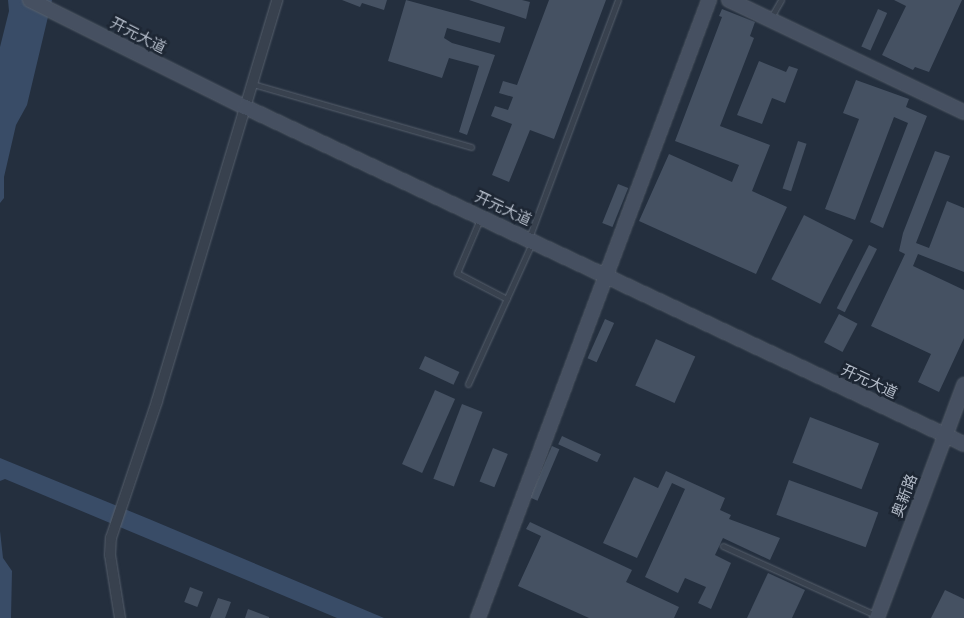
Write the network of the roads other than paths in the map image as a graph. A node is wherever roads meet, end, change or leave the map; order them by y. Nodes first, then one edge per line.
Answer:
1 (30, 0) edge
2 (277, 0) edge
3 (618, 0) edge
4 (708, 0) edge
5 (729, 0) edge
6 (781, 0) edge
7 (770, 20) junction
8 (253, 84) junction
9 (245, 107) junction
10 (964, 112) edge
11 (471, 147) dead end
12 (481, 217) junction
13 (531, 240) junction
14 (605, 277) junction
15 (507, 299) junction
16 (468, 384) dead end
17 (964, 385) edge
18 (964, 444) edge
19 (723, 546) dead end
20 (877, 617) edge
21 (120, 618) edge
22 (478, 618) edge

1 - 9 street, 开元大道
2 - 8 street
3 - 13 lane
4 - 14 street
5 - 7 street
6 - 7 lane
7 - 10 street
8 - 9 street
8 - 11 lane
9 - 12 street, 开元大道
9 - 21 street
12 - 13 street, 开元大道
12 - 15 lane
13 - 14 street, 开元大道
13 - 15 lane
14 - 18 street, 开元大道
14 - 22 street
15 - 16 lane
17 - 20 street, 奥新路
19 - 20 lane

